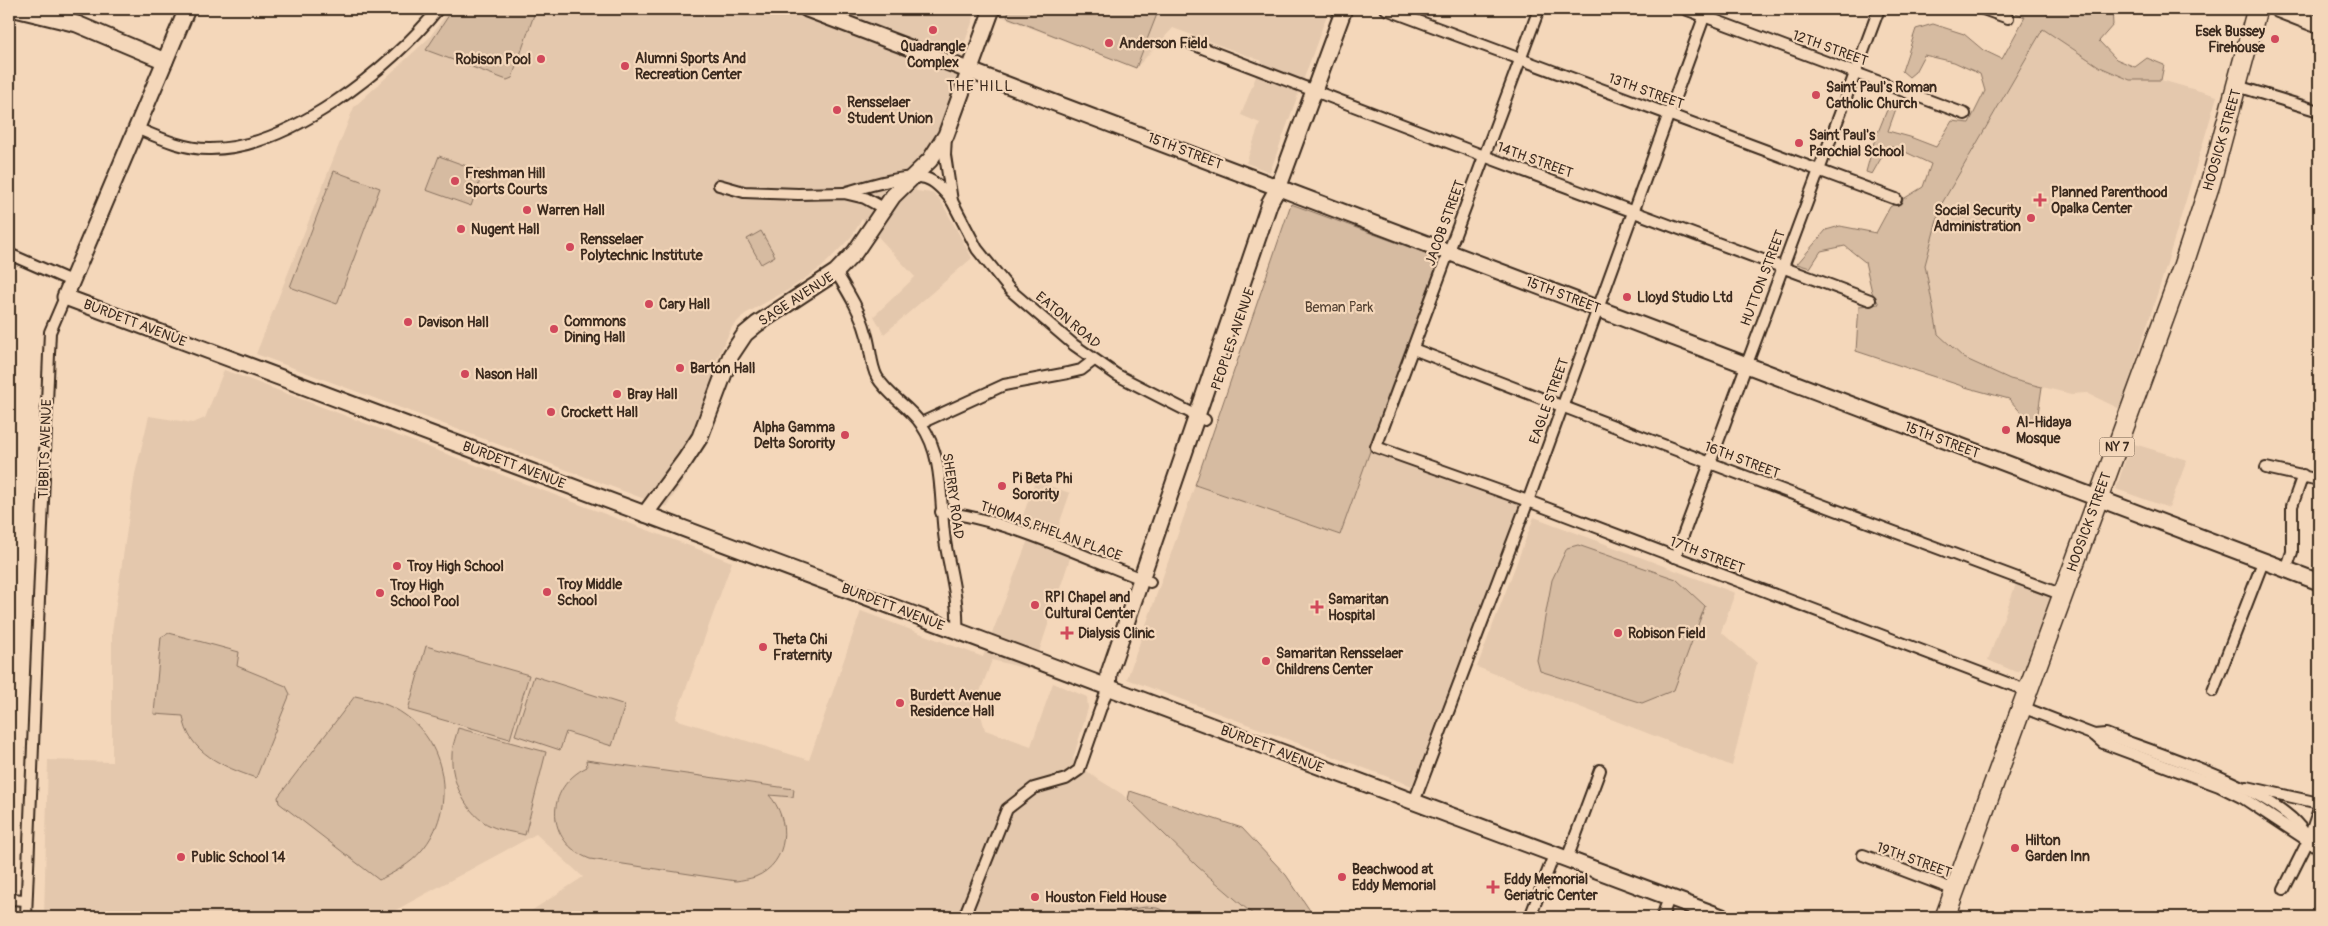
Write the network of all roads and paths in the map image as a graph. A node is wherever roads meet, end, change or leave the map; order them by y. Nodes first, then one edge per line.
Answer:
1 (15, 9) edge
2 (187, 9) edge
3 (438, 9) edge
4 (807, 9) edge
5 (992, 9) edge
6 (1344, 9) edge
7 (1386, 9) edge
8 (1539, 9) edge
9 (1685, 9) edge
10 (1879, 9) edge
11 (1983, 9) edge
12 (2257, 9) edge
13 (2278, 9) edge
14 (1706, 12) edge
15 (2008, 18) dead end
16 (2319, 25) edge
17 (1192, 44) dead end
18 (1520, 59) junction
19 (165, 60) junction
20 (969, 69) junction
21 (1856, 72) junction
22 (2237, 86) junction
23 (1314, 91) junction
24 (2319, 111) edge
25 (1668, 114) junction
26 (1966, 114) dead end
27 (136, 128) junction
28 (946, 135) junction
29 (1484, 156) junction
30 (1819, 170) junction
31 (913, 176) junction
32 (720, 185) dead end
33 (1280, 186) junction
34 (844, 193) junction
35 (1896, 199) dead end
36 (952, 201) junction
37 (884, 209) junction
38 (1633, 210) junction
39 (1449, 251) junction
40 (9, 254) edge
41 (1782, 268) junction
42 (836, 272) junction
43 (71, 281) junction
44 (65, 297) junction
45 (1870, 300) dead end
46 (1598, 308) junction
47 (1413, 349) junction
48 (1094, 360) junction
49 (1746, 366) junction
50 (1561, 406) junction
51 (1200, 418) junction
52 (921, 423) junction
53 (1376, 447) joint
54 (1711, 464) junction
55 (2266, 468) dead end
56 (2304, 475) junction
57 (2319, 480) edge
58 (2098, 499) junction
59 (1528, 502) junction
60 (941, 512) junction
61 (645, 514) junction
62 (1675, 558) junction
63 (2263, 562) junction
64 (2286, 570) junction
65 (1146, 580) junction
66 (2319, 582) edge
67 (2063, 595) junction
68 (957, 631) junction
69 (1108, 687) junction
70 (2213, 692) dead end
71 (2025, 699) junction
72 (2167, 762) junction
73 (1600, 770) dead end
74 (2231, 783) junction
75 (1414, 802) junction
76 (2319, 803) edge
77 (2319, 809) edge
78 (2308, 841) junction
79 (2319, 848) edge
80 (1863, 855) dead end
81 (1561, 857) junction
82 (2284, 889) dead end
83 (1955, 890) junction
84 (1669, 898) junction
85 (9, 899) edge
86 (26, 900) junction
87 (26, 917) edge
88 (964, 917) edge
89 (1530, 917) edge
90 (1662, 917) edge
91 (1722, 917) edge
92 (1945, 917) edge

1 - 19 street
2 - 19 street, TIBBITS AVENUE
3 - 27 street
4 - 20 street, 15TH STREET
5 - 20 street, SAGE AVENUE
6 - 23 street, PEOPLES AVENUE
7 - 18 street, 13TH STREET
8 - 18 street, JACOB STREET
9 - 14 street, 12TH STREET
10 - 21 street, HUTTON STREET
11 - 15 street
12 - 22 highway, HOOSICK STREET / NY 7
13 - 16 main road
14 - 21 street, 12TH STREET
14 - 25 street, EAGLE STREET
17 - 23 street, 14TH STREET
18 - 25 street, 13TH STREET
18 - 29 street, JACOB STREET
19 - 27 street, TIBBITS AVENUE
20 - 28 street, SAGE AVENUE
20 - 33 street, 15TH STREET
21 - 26 street, 12TH STREET
21 - 30 street, HUTTON STREET
22 - 24 street
22 - 58 highway, HOOSICK STREET / NY 7
23 - 29 street, 14TH STREET
23 - 33 street, PEOPLES AVENUE
25 - 30 street, 13TH STREET
25 - 38 street, EAGLE STREET
27 - 43 street, TIBBITS AVENUE
28 - 31 street, SAGE AVENUE
28 - 36 street, EATON ROAD
29 - 38 street, 14TH STREET
29 - 39 street, JACOB STREET
30 - 35 street, 13TH STREET
30 - 41 street, HUTTON STREET
31 - 34 street
31 - 36 street, EATON ROAD
31 - 37 street, SAGE AVENUE
32 - 34 street
33 - 39 street, 15TH STREET
33 - 51 street, PEOPLES AVENUE
34 - 37 street
36 - 48 street, EATON ROAD
37 - 42 street, SAGE AVENUE
38 - 41 street, 14TH STREET
38 - 46 street, EAGLE STREET
39 - 46 street, 15TH STREET
39 - 47 street, JACOB STREET
40 - 43 street
41 - 45 street, 14TH STREET
41 - 49 street, HUTTON STREET
42 - 52 street, SHERRY ROAD
42 - 61 street, SAGE AVENUE
43 - 44 street, TIBBITS AVENUE
44 - 61 street, BURDETT AVENUE
44 - 86 street, TIBBITS AVENUE
46 - 49 street, 15TH STREET
46 - 50 street, EAGLE STREET
47 - 50 street, 16TH STREET
47 - 53 street, JACOB STREET
48 - 51 street, EATON ROAD
48 - 52 street
49 - 54 street, HUTTON STREET
49 - 58 street, 15TH STREET
50 - 54 street, 16TH STREET
50 - 59 street, EAGLE STREET
51 - 65 street, PEOPLES AVENUE
52 - 60 street, SHERRY ROAD
53 - 59 street, 17TH STREET
54 - 62 street, HUTTON STREET
54 - 67 street, 16TH STREET
55 - 56 street
56 - 57 street
56 - 64 street
58 - 63 street, 15TH STREET
58 - 67 highway, HOOSICK STREET / NY 7
59 - 62 street, 17TH STREET
59 - 75 street, EAGLE STREET
60 - 65 street, THOMAS PHELAN PLACE
60 - 68 street, SHERRY ROAD
61 - 68 street, BURDETT AVENUE
62 - 71 street, 17TH STREET
63 - 64 street, 15TH STREET
63 - 70 street
64 - 66 street, 15TH STREET
65 - 69 street, PEOPLES AVENUE
67 - 71 highway, HOOSICK STREET / NY 7
68 - 69 street, BURDETT AVENUE
69 - 75 street, BURDETT AVENUE
69 - 88 street, PEOPLES AVENUE
71 - 72 street, 17TH STREET
71 - 83 highway, HOOSICK STREET / NY 7
72 - 74 street
72 - 78 street
73 - 81 street
74 - 76 street
74 - 78 street
75 - 81 street, BURDETT AVENUE
77 - 78 street
78 - 79 street
78 - 82 street
80 - 83 street, 19TH STREET
81 - 84 street, BURDETT AVENUE
81 - 89 street
83 - 92 highway, HOOSICK STREET / NY 7
84 - 90 street
84 - 91 street, BURDETT AVENUE
85 - 86 street
86 - 87 street, TIBBITS AVENUE

